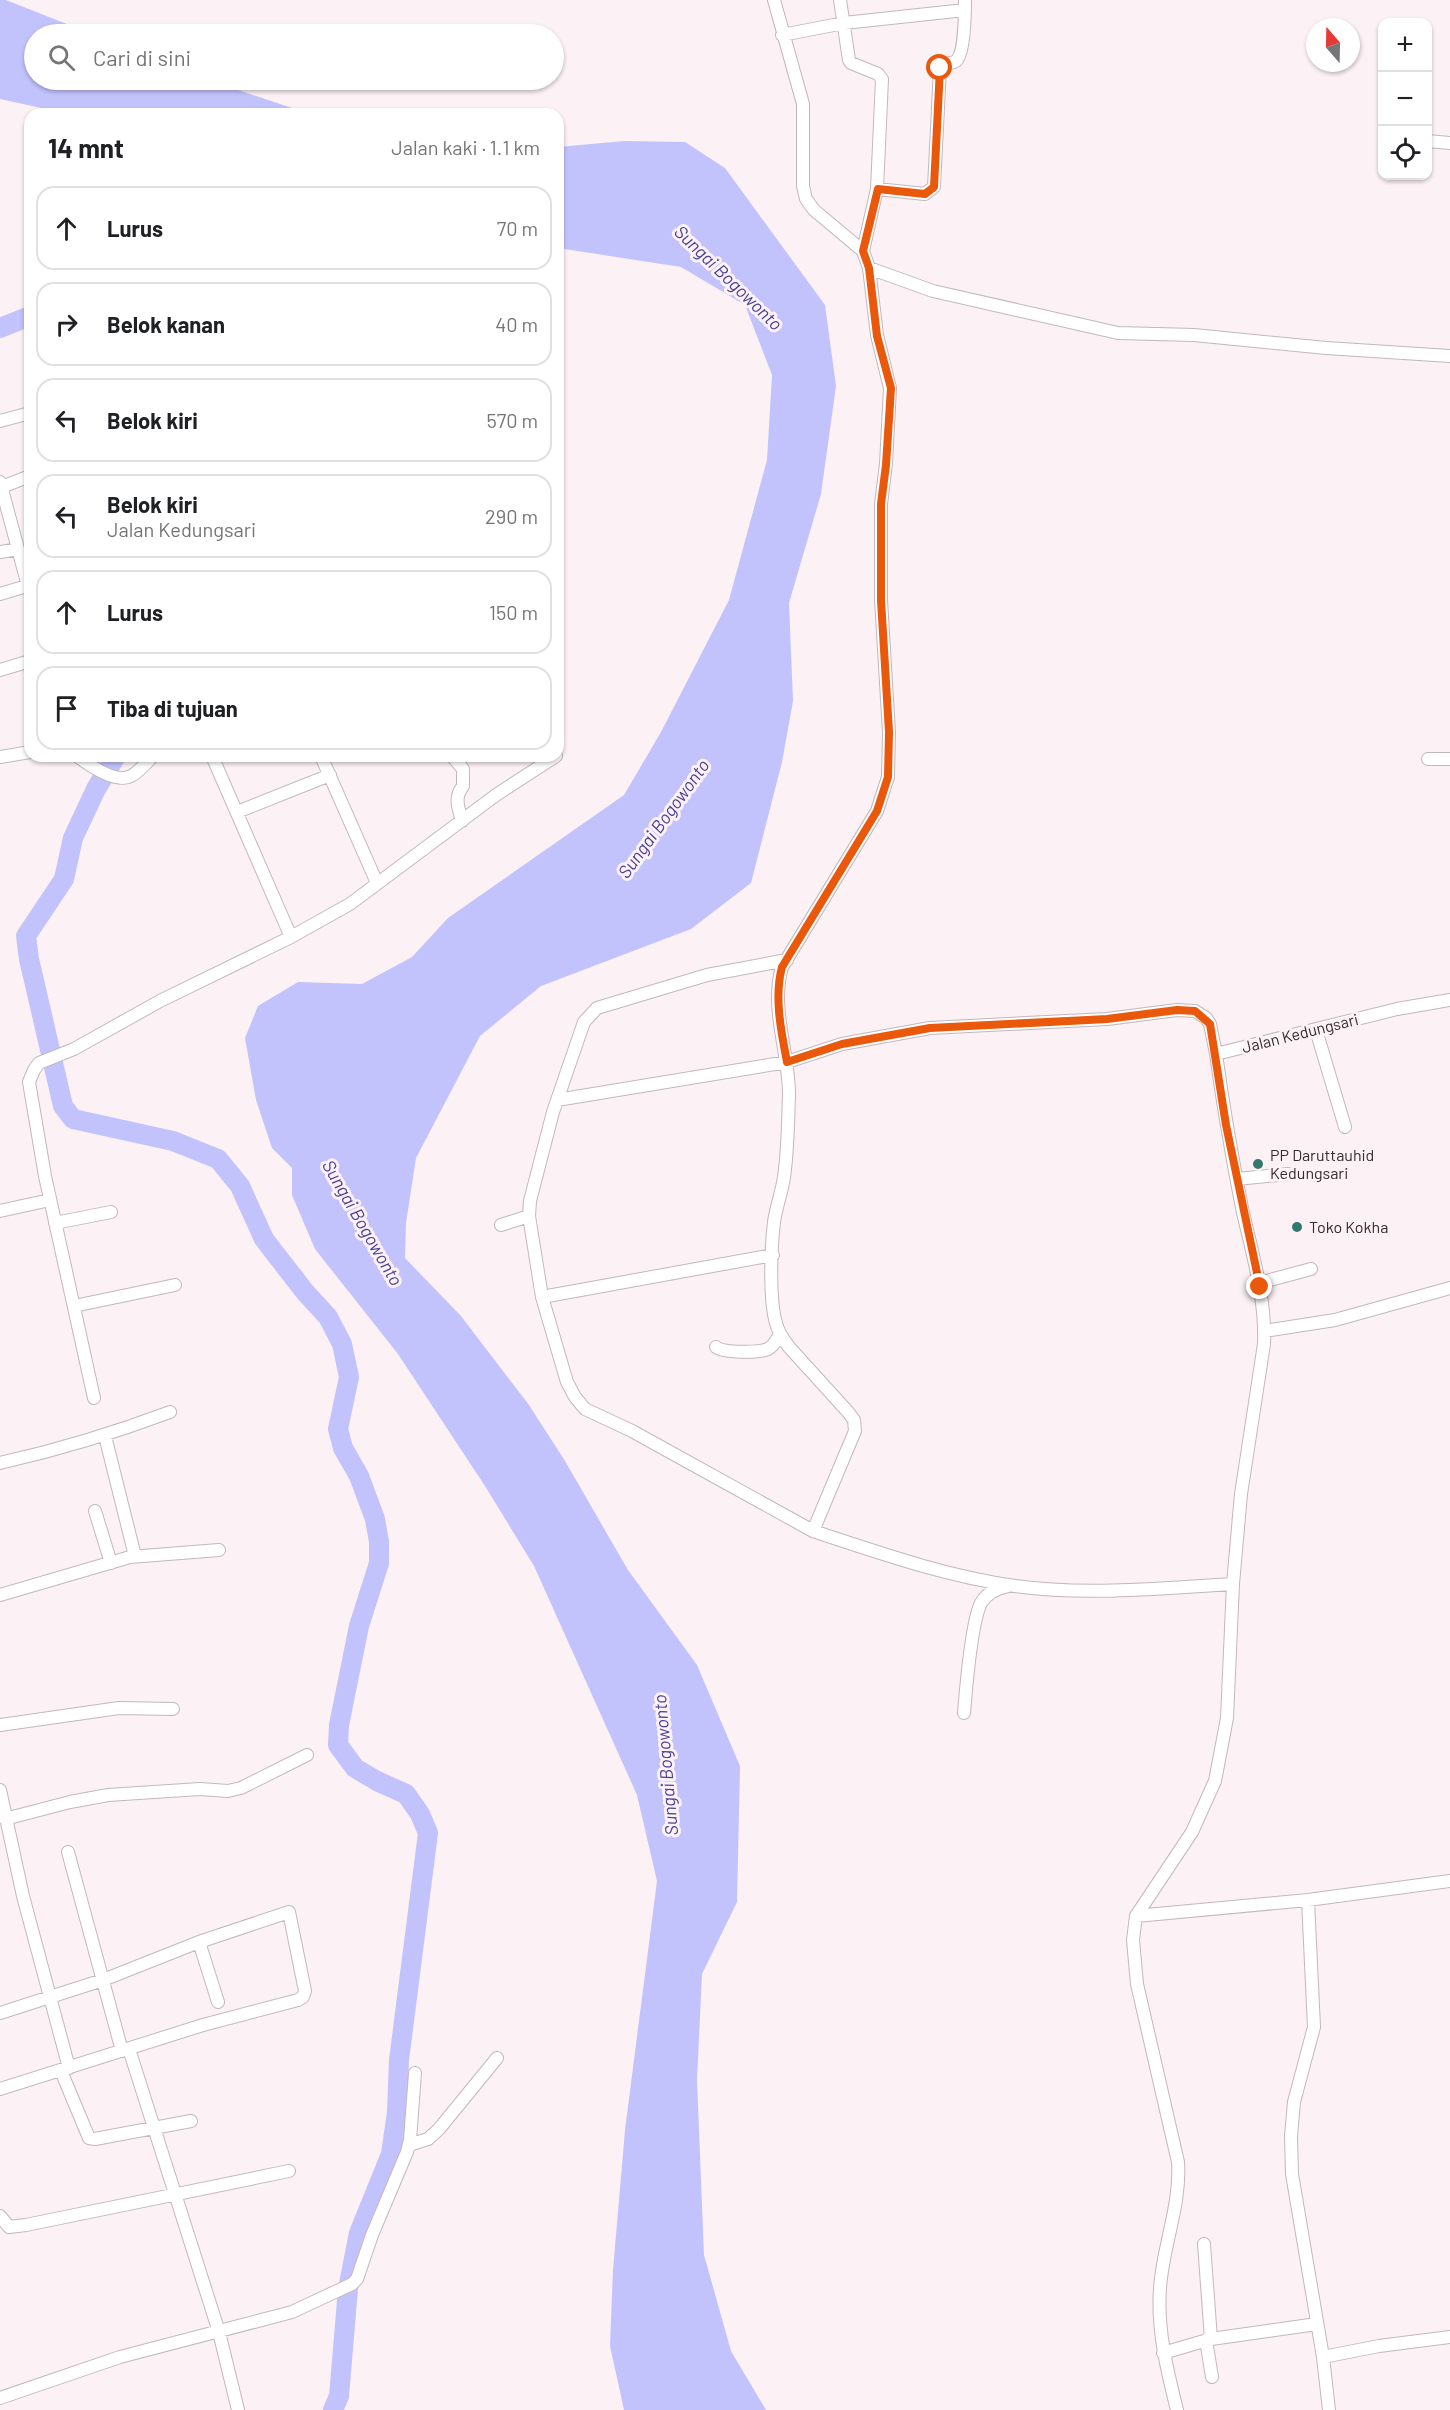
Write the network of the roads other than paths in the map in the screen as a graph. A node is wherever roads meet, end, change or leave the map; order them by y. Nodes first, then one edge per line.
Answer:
1 (774, 0) edge
2 (840, 0) edge
3 (964, 5) edge
4 (844, 23) junction
5 (782, 35) junction
6 (1432, 141) edge
7 (1450, 143) edge
8 (878, 189) junction
9 (863, 251) junction
10 (869, 268) junction
11 (1450, 356) edge
12 (24, 415) edge
13 (0, 422) edge
14 (24, 479) edge
15 (2, 492) edge
16 (18, 549) junction
17 (0, 552) edge
18 (24, 569) edge
19 (24, 587) edge
20 (0, 594) edge
21 (24, 663) edge
22 (0, 670) edge
23 (24, 753) edge
24 (0, 758) edge
25 (1428, 759) dead end
26 (1450, 759) edge
27 (87, 762) edge
28 (146, 762) edge
29 (215, 762) edge
30 (324, 762) edge
31 (457, 762) edge
32 (547, 762) edge
33 (330, 776) junction
34 (237, 812) junction
35 (462, 821) junction
36 (377, 884) junction
37 (291, 937) junction
38 (787, 960) junction
39 (1450, 1000) edge
40 (1316, 1030) junction
41 (1216, 1054) junction
42 (787, 1062) junction
43 (557, 1100) junction
44 (1345, 1128) dead end
45 (1288, 1174) dead end
46 (1237, 1179) junction
47 (50, 1200) junction
48 (0, 1211) edge
49 (111, 1212) dead end
50 (529, 1216) junction
51 (55, 1223) junction
52 (501, 1225) dead end
53 (773, 1255) junction
54 (1311, 1269) dead end
55 (1259, 1283) junction
56 (176, 1285) dead end
57 (1450, 1288) edge
58 (542, 1297) junction
59 (74, 1306) junction
60 (1264, 1331) junction
61 (780, 1334) junction
62 (716, 1347) dead end
63 (94, 1398) dead end
64 (170, 1412) dead end
65 (105, 1436) junction
66 (0, 1463) edge
67 (95, 1511) dead end
68 (813, 1531) junction
69 (219, 1550) dead end
70 (135, 1556) junction
71 (111, 1563) junction
72 (1233, 1584) junction
73 (1015, 1586) junction
74 (0, 1595) edge
75 (173, 1709) dead end
76 (964, 1713) dead end
77 (0, 1725) edge
78 (308, 1755) dead end
79 (0, 1790) edge
80 (4, 1819) junction
81 (68, 1852) dead end
82 (1450, 1881) edge
83 (1308, 1900) junction
84 (1136, 1916) junction
85 (200, 1942) junction
86 (103, 1980) junction
87 (50, 1997) junction
88 (218, 2002) dead end
89 (0, 2013) edge
90 (125, 2050) junction
91 (497, 2058) dead end
92 (65, 2069) junction
93 (415, 2073) dead end
94 (0, 2090) edge
95 (191, 2121) dead end
96 (154, 2127) junction
97 (409, 2145) junction
98 (289, 2171) dead end
99 (174, 2193) junction
100 (0, 2216) edge
101 (1204, 2244) dead end
102 (1317, 2324) junction
103 (219, 2332) junction
104 (1450, 2337) edge
105 (1208, 2339) junction
106 (1164, 2353) junction
107 (1323, 2357) junction
108 (1212, 2377) dead end
109 (0, 2398) edge
110 (238, 2410) edge
111 (1177, 2410) edge
112 (1329, 2410) edge

1 - 5 street
2 - 4 street
3 - 4 street
3 - 8 street
4 - 5 street
4 - 8 street
5 - 9 street
6 - 7 street
8 - 9 street
9 - 10 street
10 - 11 street
10 - 38 street
12 - 13 street
14 - 15 street
15 - 16 street
16 - 17 street
16 - 18 street
19 - 20 street
21 - 22 street
23 - 24 street
25 - 26 street
27 - 28 street
29 - 34 street
30 - 33 street
31 - 35 street
32 - 35 street
33 - 34 street
33 - 36 street
34 - 37 street
35 - 36 street
36 - 37 street
37 - 47 street
38 - 42 street
38 - 43 street
39 - 40 street, Jalan Kedungsari
40 - 41 street, Jalan Kedungsari
40 - 44 street
41 - 42 street
41 - 46 street
42 - 43 street
42 - 53 street
43 - 50 street
45 - 46 street
46 - 55 street
47 - 48 street
47 - 51 street
49 - 51 street
50 - 52 street
50 - 58 street
51 - 59 street
53 - 58 street
53 - 61 street
54 - 55 street
55 - 60 street
56 - 59 street
57 - 60 street
58 - 68 street
59 - 63 street
60 - 72 street
61 - 62 street
61 - 68 street
64 - 65 street
65 - 66 street
65 - 70 street
67 - 71 street
68 - 73 street
69 - 70 street
70 - 71 street
71 - 74 street
72 - 73 street
72 - 84 street
73 - 76 street
75 - 77 street
78 - 80 street
79 - 80 street
80 - 87 street
81 - 86 street
82 - 83 street
83 - 84 street
83 - 102 street
84 - 106 street
85 - 86 street
85 - 88 street
85 - 90 street
86 - 87 street
86 - 90 street
87 - 89 street
87 - 92 street
90 - 92 street
90 - 96 street
91 - 97 street
92 - 94 street
92 - 96 street
93 - 97 street
95 - 96 street
96 - 99 street
97 - 103 street
98 - 99 street
99 - 100 street
99 - 103 street
101 - 105 street
102 - 105 street
102 - 107 street
103 - 109 street
103 - 110 street
104 - 107 street
105 - 106 street
105 - 108 street
106 - 111 street
107 - 112 street

